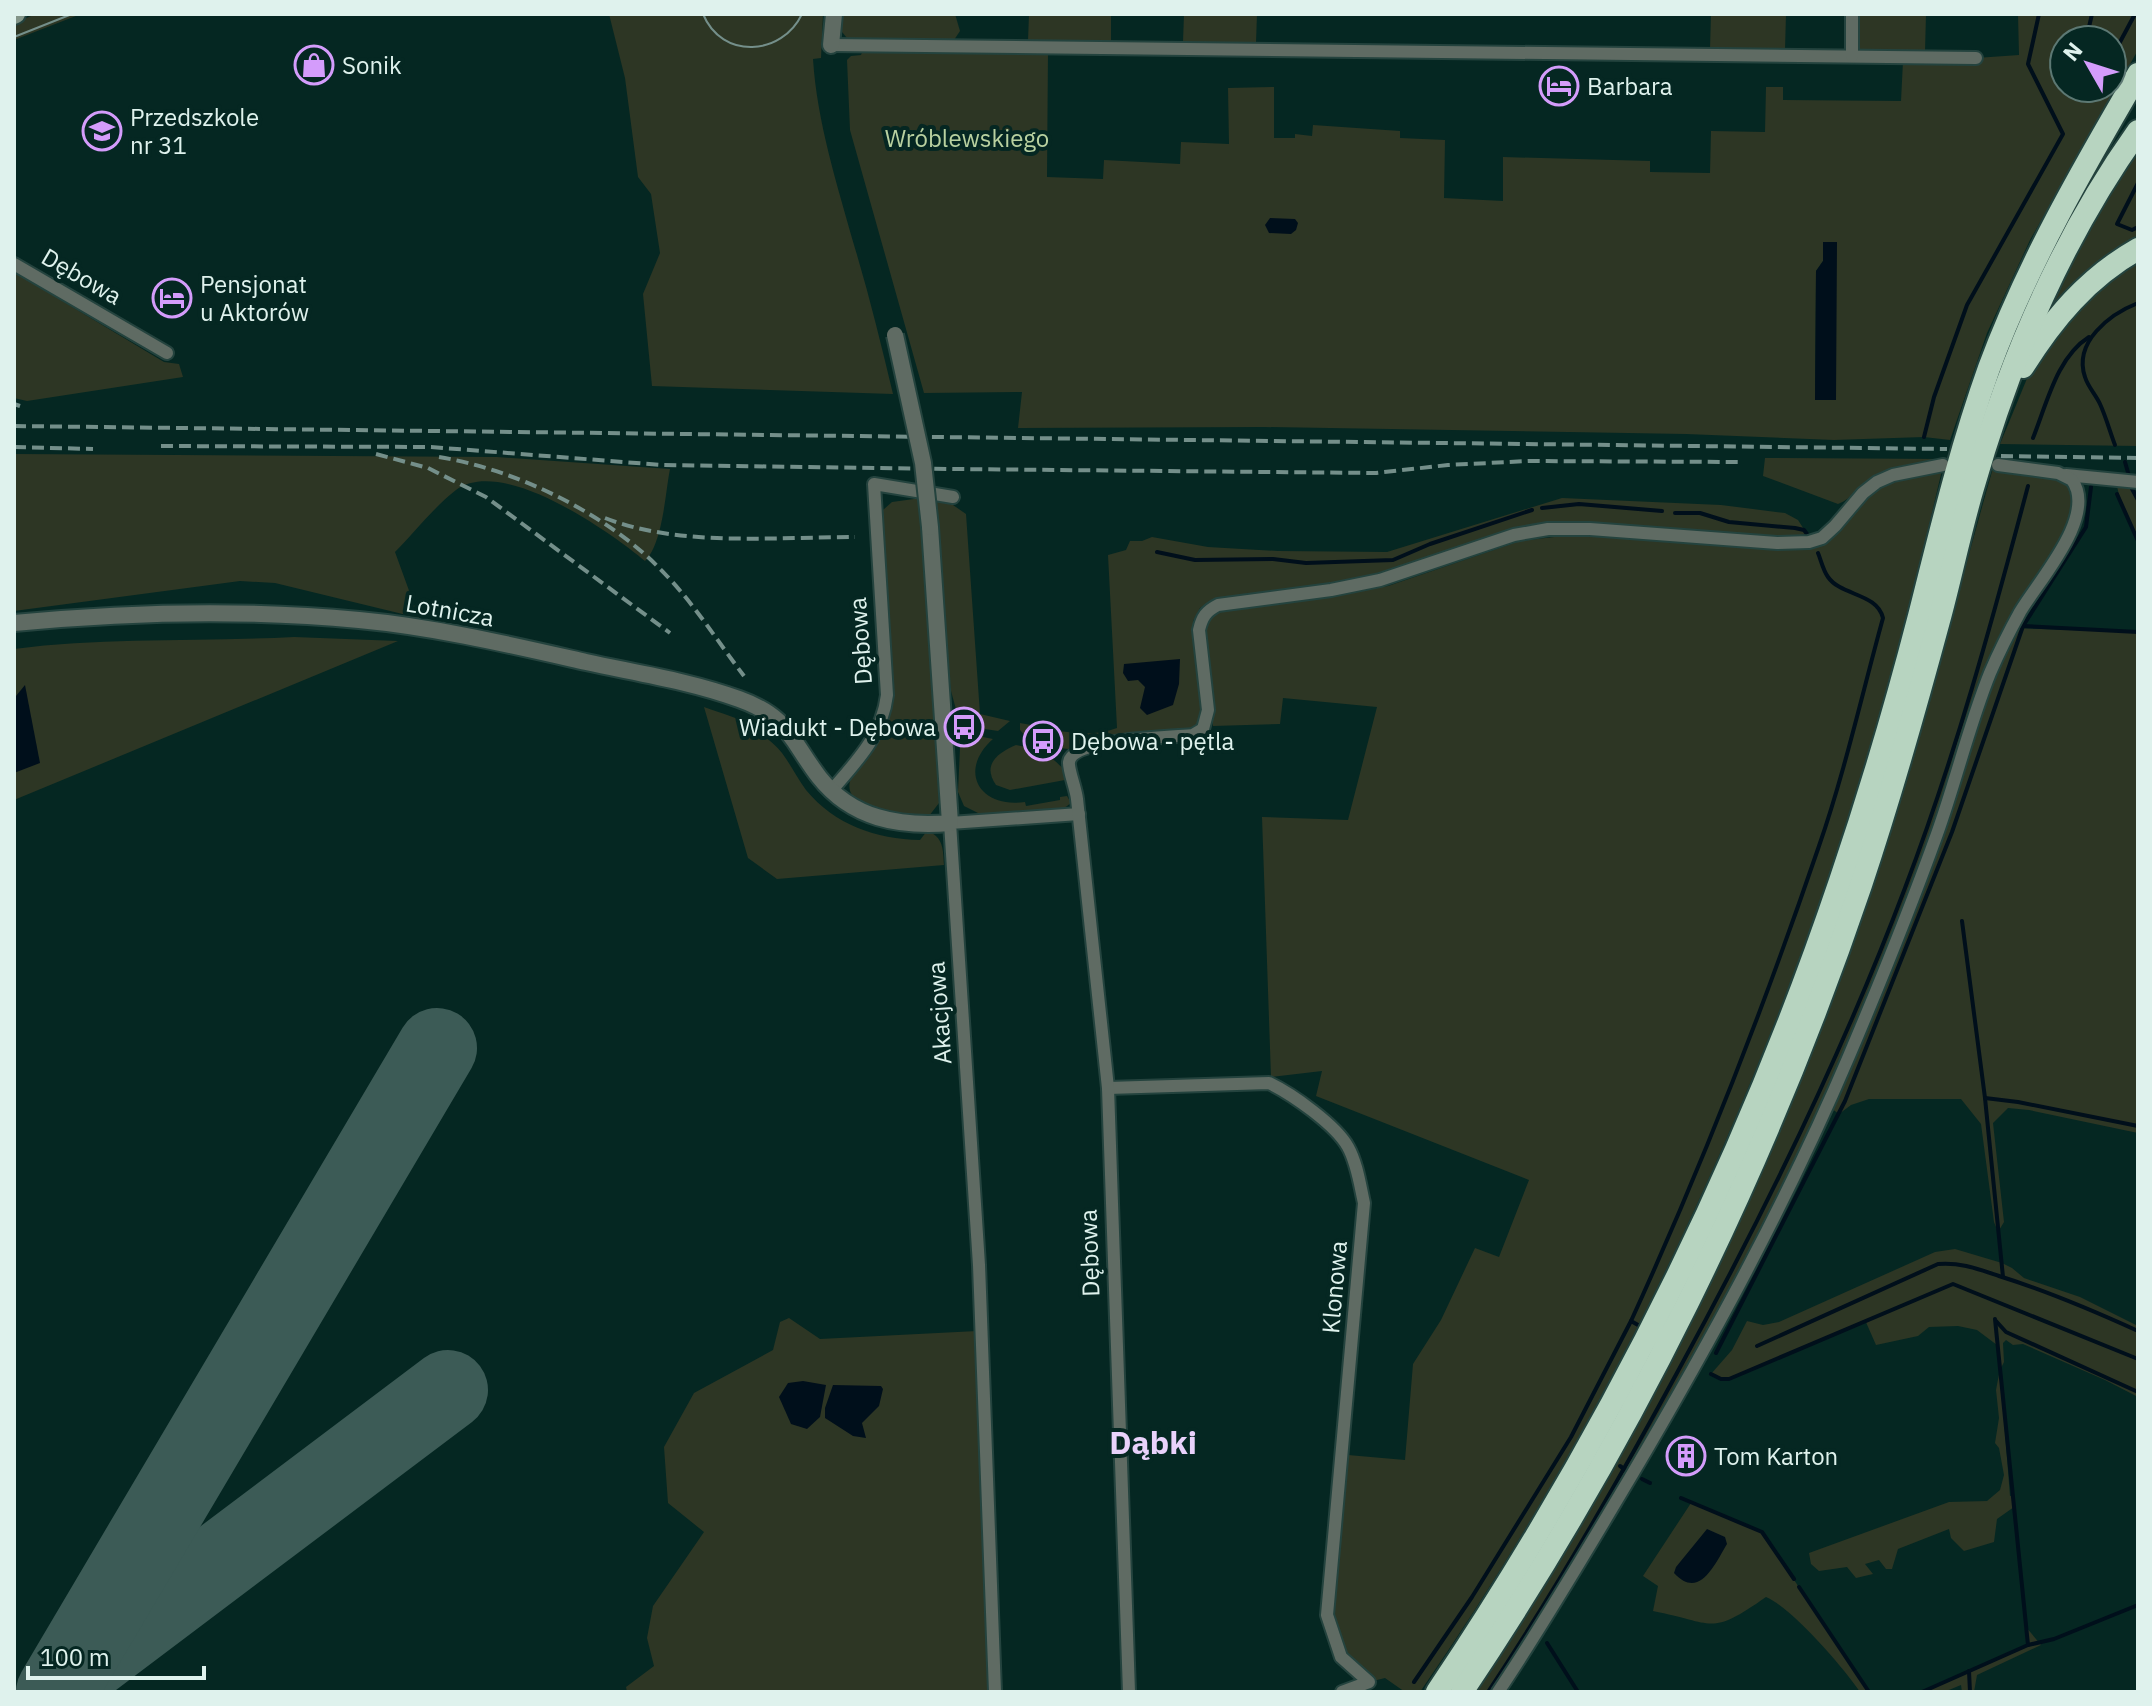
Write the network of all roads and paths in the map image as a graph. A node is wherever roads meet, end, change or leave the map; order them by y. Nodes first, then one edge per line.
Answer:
1 (834, 14) edge
2 (1852, 14) edge
3 (831, 45) joint
4 (1852, 56) junction
5 (1976, 58) dead end
6 (2138, 74) edge
7 (2138, 96) edge
8 (2138, 131) edge
9 (2079, 180) junction
10 (2138, 249) edge
11 (14, 264) edge
12 (895, 335) dead end
13 (167, 353) dead end
14 (1999, 406) junction
15 (1943, 465) dead end
16 (1998, 465) dead end
17 (2064, 475) junction
18 (2138, 482) edge
19 (953, 497) dead end
20 (14, 623) edge
21 (831, 791) junction
22 (1079, 814) junction
23 (950, 823) junction
24 (1108, 1088) junction
25 (995, 1692) edge
26 (1129, 1692) edge
27 (1342, 1692) edge
28 (1437, 1692) edge
29 (1462, 1692) edge
30 (1498, 1692) edge

1 - 3 street
2 - 4 street
3 - 4 street
4 - 5 street
6 - 9 highway
7 - 9 highway
8 - 14 highway
9 - 28 highway
10 - 14 highway
11 - 13 street, Dębowa
12 - 23 street, Akacjowa, bridge
14 - 29 highway
15 - 22 street, Dębowa
16 - 17 street
17 - 18 street
17 - 30 street
19 - 21 street, Dębowa
20 - 21 street, Lotnicza
21 - 23 street
22 - 23 street
22 - 24 street, Dębowa
23 - 25 street, Akacjowa
24 - 26 street, Dębowa
24 - 27 street, Klonowa

